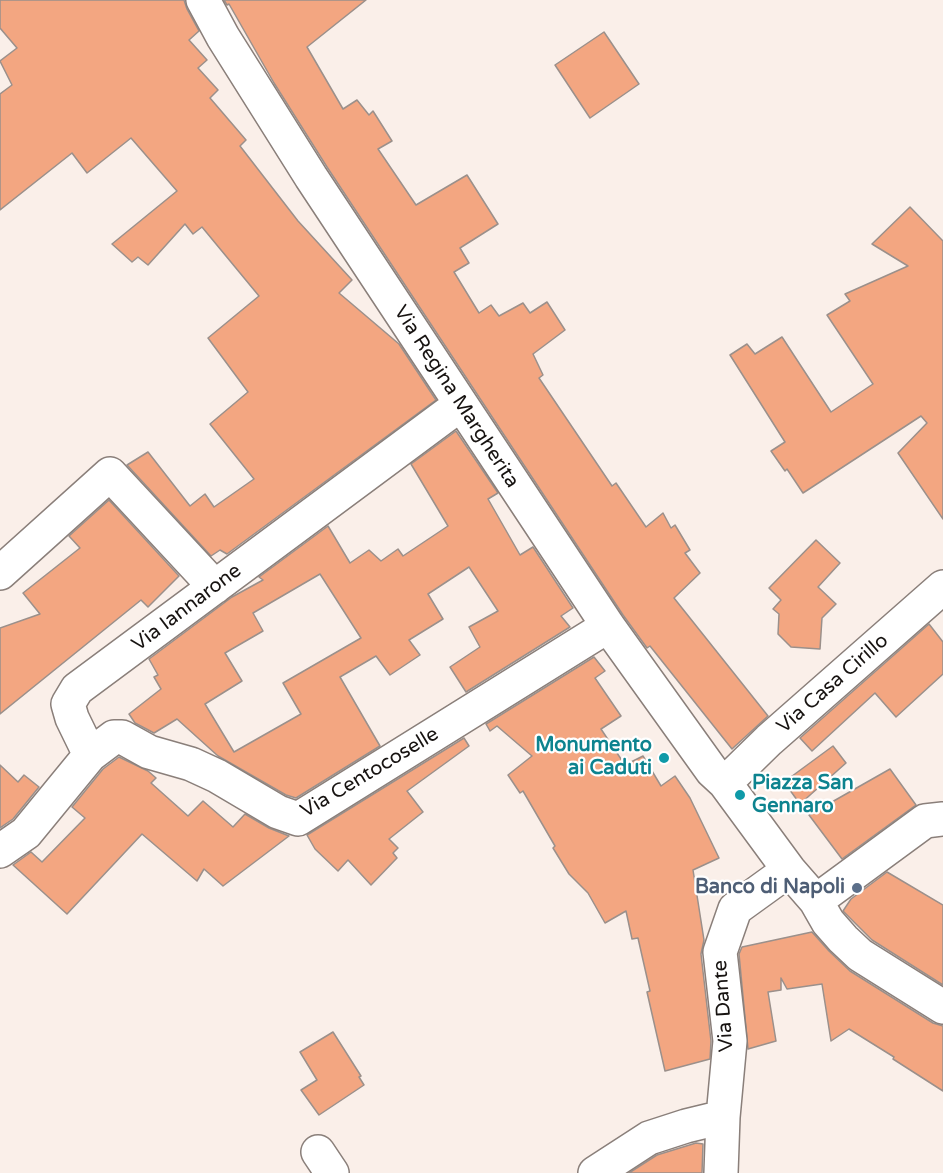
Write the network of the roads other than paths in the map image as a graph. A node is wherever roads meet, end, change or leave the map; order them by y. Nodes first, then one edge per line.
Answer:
1 (203, 0) edge
2 (461, 404) junction
3 (0, 573) edge
4 (215, 587) junction
5 (943, 587) edge
6 (608, 626) junction
7 (90, 755) junction
8 (725, 783) junction
9 (943, 819) edge
10 (0, 851) edge
11 (789, 870) junction
12 (816, 901) junction
13 (943, 1007) edge
14 (723, 1117) junction
15 (595, 1173) edge
16 (722, 1173) edge

1 - 2 street, Via Regina Margherita
2 - 4 street, Via Iannarone
2 - 6 street, Via Regina Margherita
3 - 4 street
4 - 7 street, Via Iannarone
5 - 8 street, Via Casa Cirillo
6 - 7 street, Via Centocoselle
6 - 8 street, Via Regina Margherita
7 - 10 street
8 - 11 street, Via Regina Margherita
9 - 12 street
11 - 12 street, Via Regina Margherita
11 - 14 street, Via Dante
12 - 13 street, Via Regina Margherita
14 - 15 street
14 - 16 street, Via Dante

